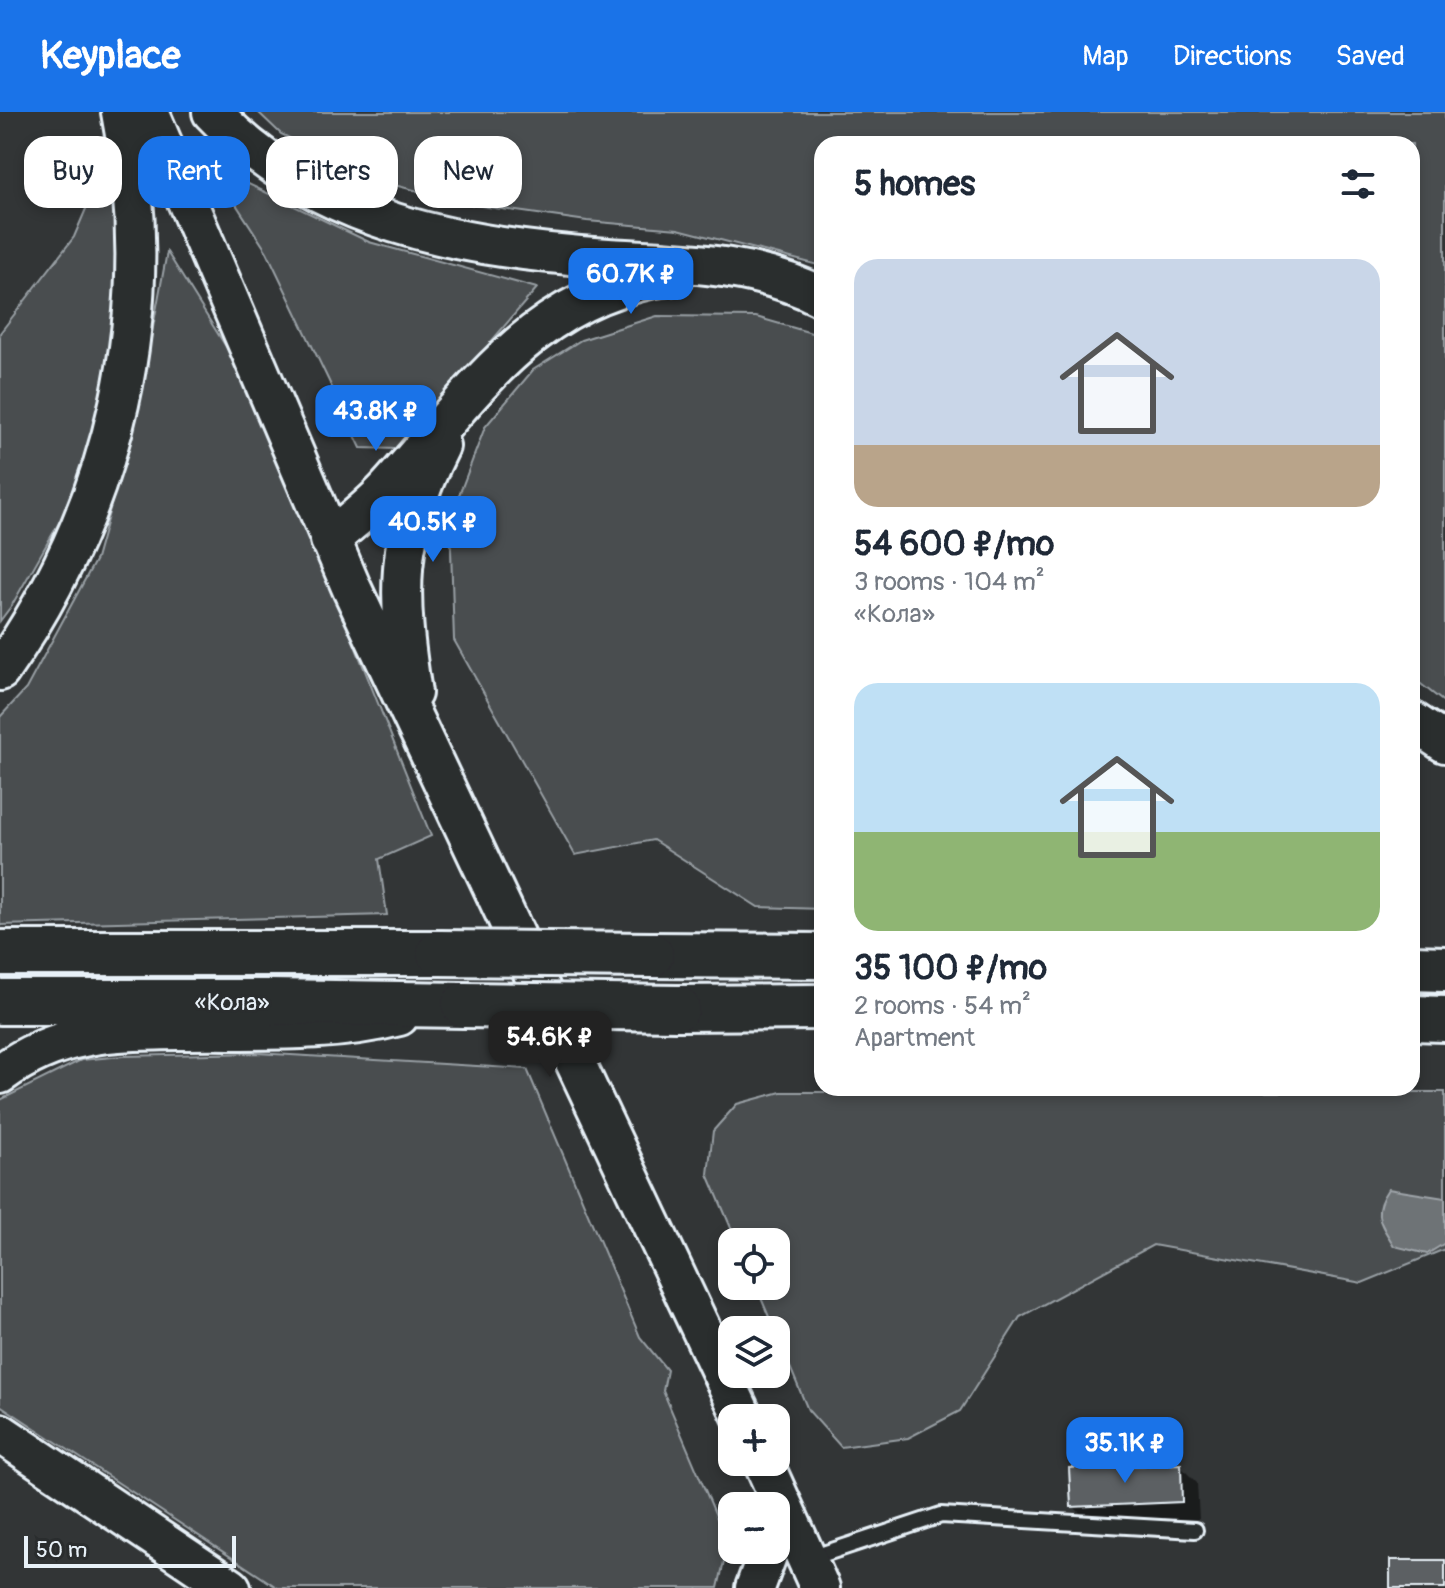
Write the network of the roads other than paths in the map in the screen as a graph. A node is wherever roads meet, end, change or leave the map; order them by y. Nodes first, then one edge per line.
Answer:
1 (121, 112) edge
2 (149, 112) edge
3 (212, 112) edge
4 (814, 293) edge
5 (814, 296) edge
6 (460, 405) junction
7 (330, 540) junction
8 (0, 671) edge
9 (417, 724) junction
10 (1420, 726) edge
11 (1445, 743) edge
12 (0, 953) edge
13 (814, 956) edge
14 (1420, 968) edge
15 (1445, 969) edge
16 (0, 1002) edge
17 (464, 1005) junction
18 (814, 1007) edge
19 (1420, 1018) edge
20 (1445, 1019) edge
21 (0, 1074) edge
22 (736, 1404) edge
23 (4, 1434) edge
24 (1195, 1530) dead end
25 (790, 1534) edge
26 (764, 1564) edge
27 (814, 1573) edge
28 (231, 1588) edge
29 (755, 1588) edge

1 - 8 main road
2 - 7 main road
3 - 4 main road
5 - 6 main road
6 - 7 main road
6 - 9 main road
7 - 9 main road
9 - 22 main road
10 - 11 main road
12 - 13 highway, «Кола», bridge
14 - 15 highway
16 - 17 highway, «Кола»
17 - 18 highway, «Кола», bridge
17 - 21 main road
19 - 20 highway
23 - 28 main road
24 - 27 lane
25 - 27 main road
26 - 29 main road

